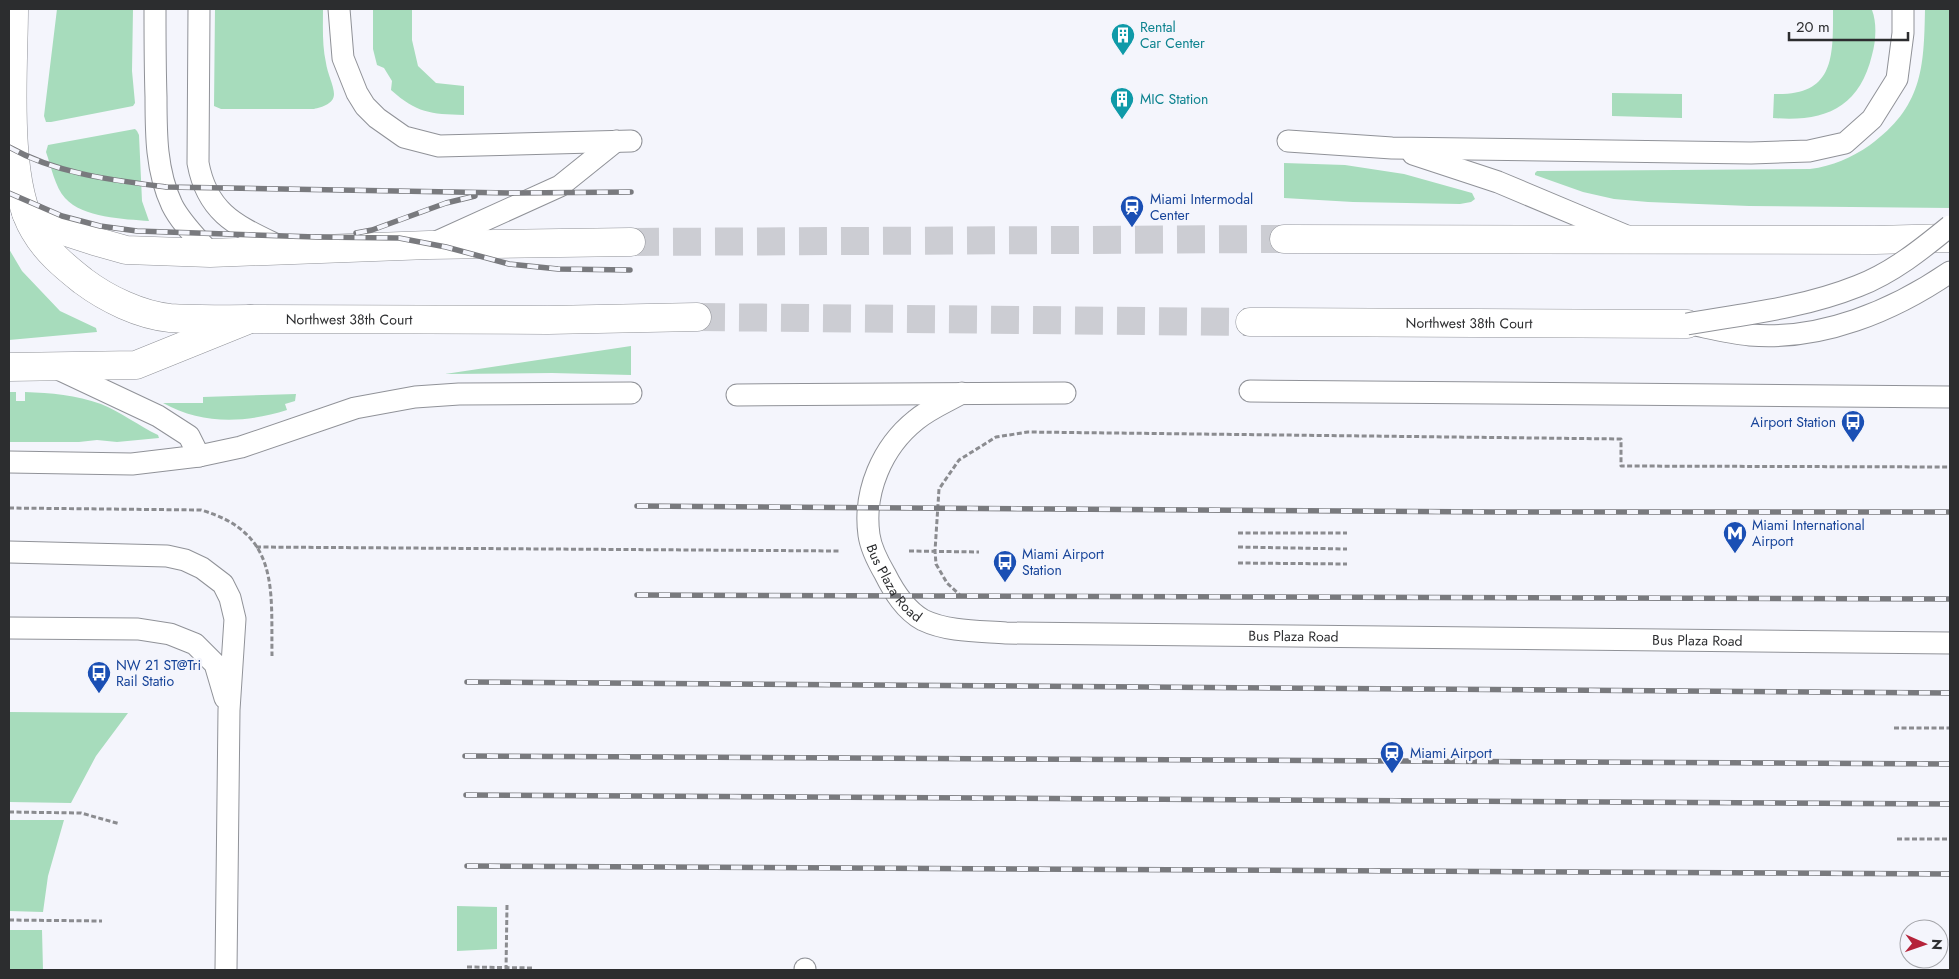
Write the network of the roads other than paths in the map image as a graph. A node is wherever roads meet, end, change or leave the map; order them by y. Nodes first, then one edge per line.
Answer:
1 (20, 9) edge
2 (155, 9) edge
3 (199, 9) edge
4 (339, 9) edge
5 (1903, 9) edge
6 (14, 22) edge
7 (1288, 141) dead end
8 (1392, 148) junction
9 (26, 214) junction
10 (1950, 226) edge
11 (1950, 238) edge
12 (1284, 239) tunnel mouth
13 (1634, 239) junction
14 (631, 242) tunnel mouth
15 (429, 245) junction
16 (286, 249) junction
17 (210, 253) junction
18 (1950, 272) edge
19 (697, 317) tunnel mouth
20 (250, 319) junction
21 (1250, 322) tunnel mouth
22 (1687, 324) junction
23 (9, 367) edge
24 (54, 367) junction
25 (1250, 391) dead end
26 (631, 393) dead end
27 (962, 393) junction
28 (1065, 394) dead end
29 (738, 395) dead end
30 (1950, 397) edge
31 (199, 456) junction
32 (9, 462) edge
33 (9, 552) edge
34 (9, 628) edge
35 (1950, 644) edge
36 (229, 710) junction
37 (226, 970) edge

1 - 6 main road
2 - 17 lane
3 - 16 lane
4 - 15 lane
5 - 8 lane
6 - 9 main road
7 - 8 lane
8 - 13 lane
9 - 17 main road
9 - 20 main road
10 - 22 lane, bridge
11 - 13 main road
12 - 13 main road
14 - 15 main road
15 - 16 main road
16 - 17 main road
18 - 22 lane
19 - 20 main road, Northwest 38th Court
20 - 24 main road, Northwest 38th Court
21 - 22 main road, Northwest 38th Court
23 - 24 main road, Northwest 38th Court
24 - 31 lane
25 - 30 lane
26 - 31 lane
27 - 28 lane
27 - 29 lane
27 - 35 lane, Bus Plaza Road
31 - 32 lane
33 - 36 lane
34 - 36 lane
36 - 37 lane

